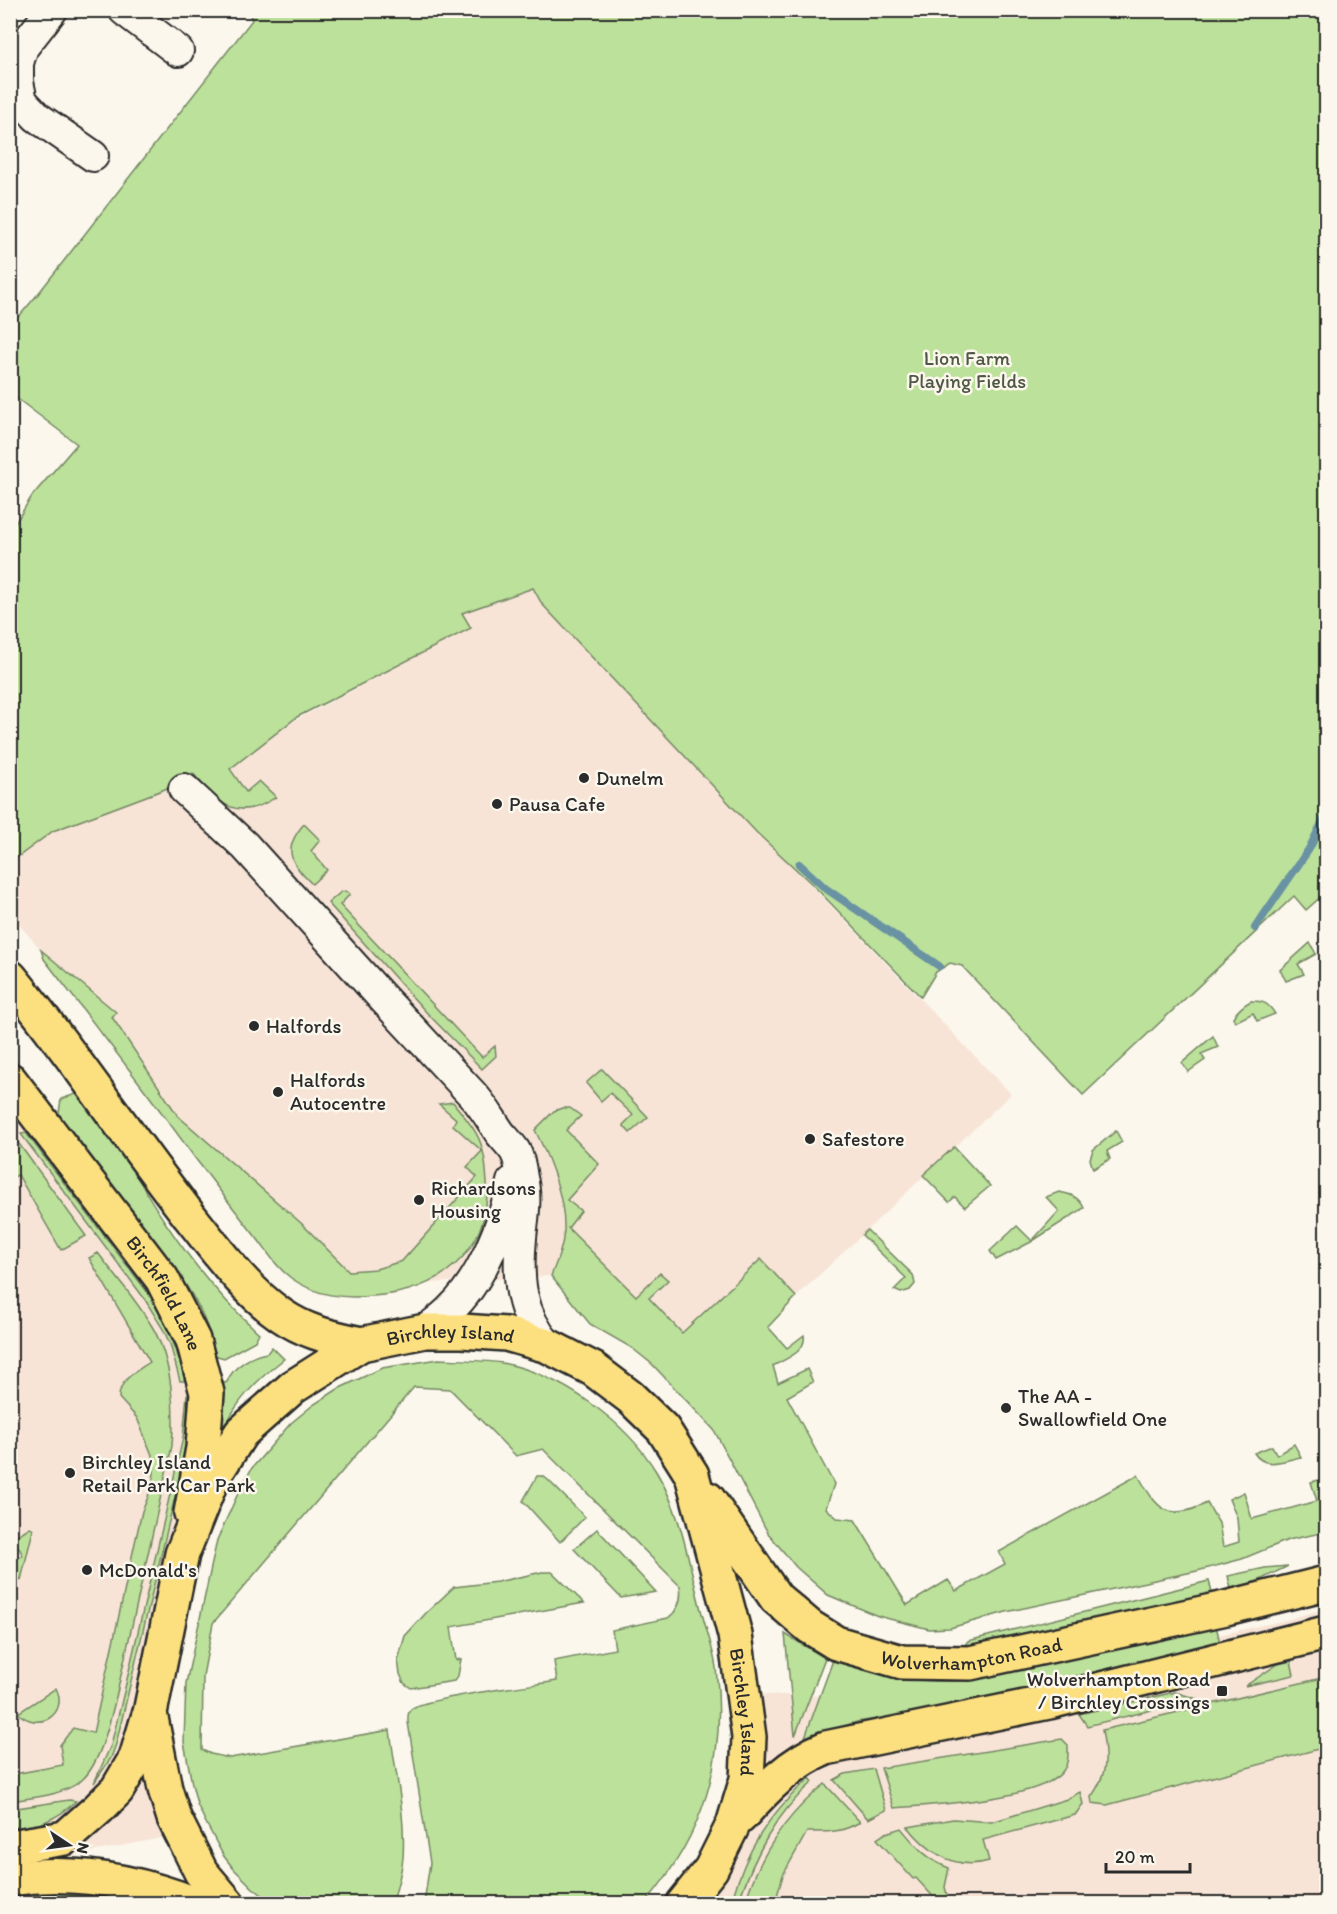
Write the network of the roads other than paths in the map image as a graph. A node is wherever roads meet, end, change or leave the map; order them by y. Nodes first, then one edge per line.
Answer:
1 (52, 10) edge
2 (124, 10) edge
3 (17, 43) edge
4 (178, 51) dead end
5 (93, 156) dead end
6 (184, 789) dead end
7 (10, 977) edge
8 (10, 1080) edge
9 (500, 1133) junction
10 (425, 1331) junction
11 (361, 1344) junction
12 (548, 1346) junction
13 (692, 1475) junction
14 (185, 1544) junction
15 (1326, 1583) edge
16 (1326, 1633) edge
17 (150, 1713) junction
18 (733, 1825) junction
19 (10, 1847) edge
20 (711, 1869) junction
21 (10, 1879) edge
22 (195, 1904) edge
23 (228, 1904) edge
24 (683, 1904) edge
25 (706, 1904) edge

1 - 3 street
2 - 4 street
3 - 5 street
6 - 9 street
7 - 11 main road
8 - 14 main road, Birchfield Lane
9 - 10 street
9 - 12 street
10 - 11 main road, Birchley Island
10 - 12 main road, Birchley Island
11 - 14 main road, Birchley Island
12 - 13 main road, Birchley Island
13 - 15 main road, Wolverhampton Road
13 - 18 main road, Birchley Island
14 - 17 main road, Birchley Island
16 - 18 main road
17 - 19 main road
17 - 23 main road, Birchley Island
18 - 20 main road, Birchley Island
20 - 24 main road, Birchley Island
20 - 25 main road
21 - 22 main road

